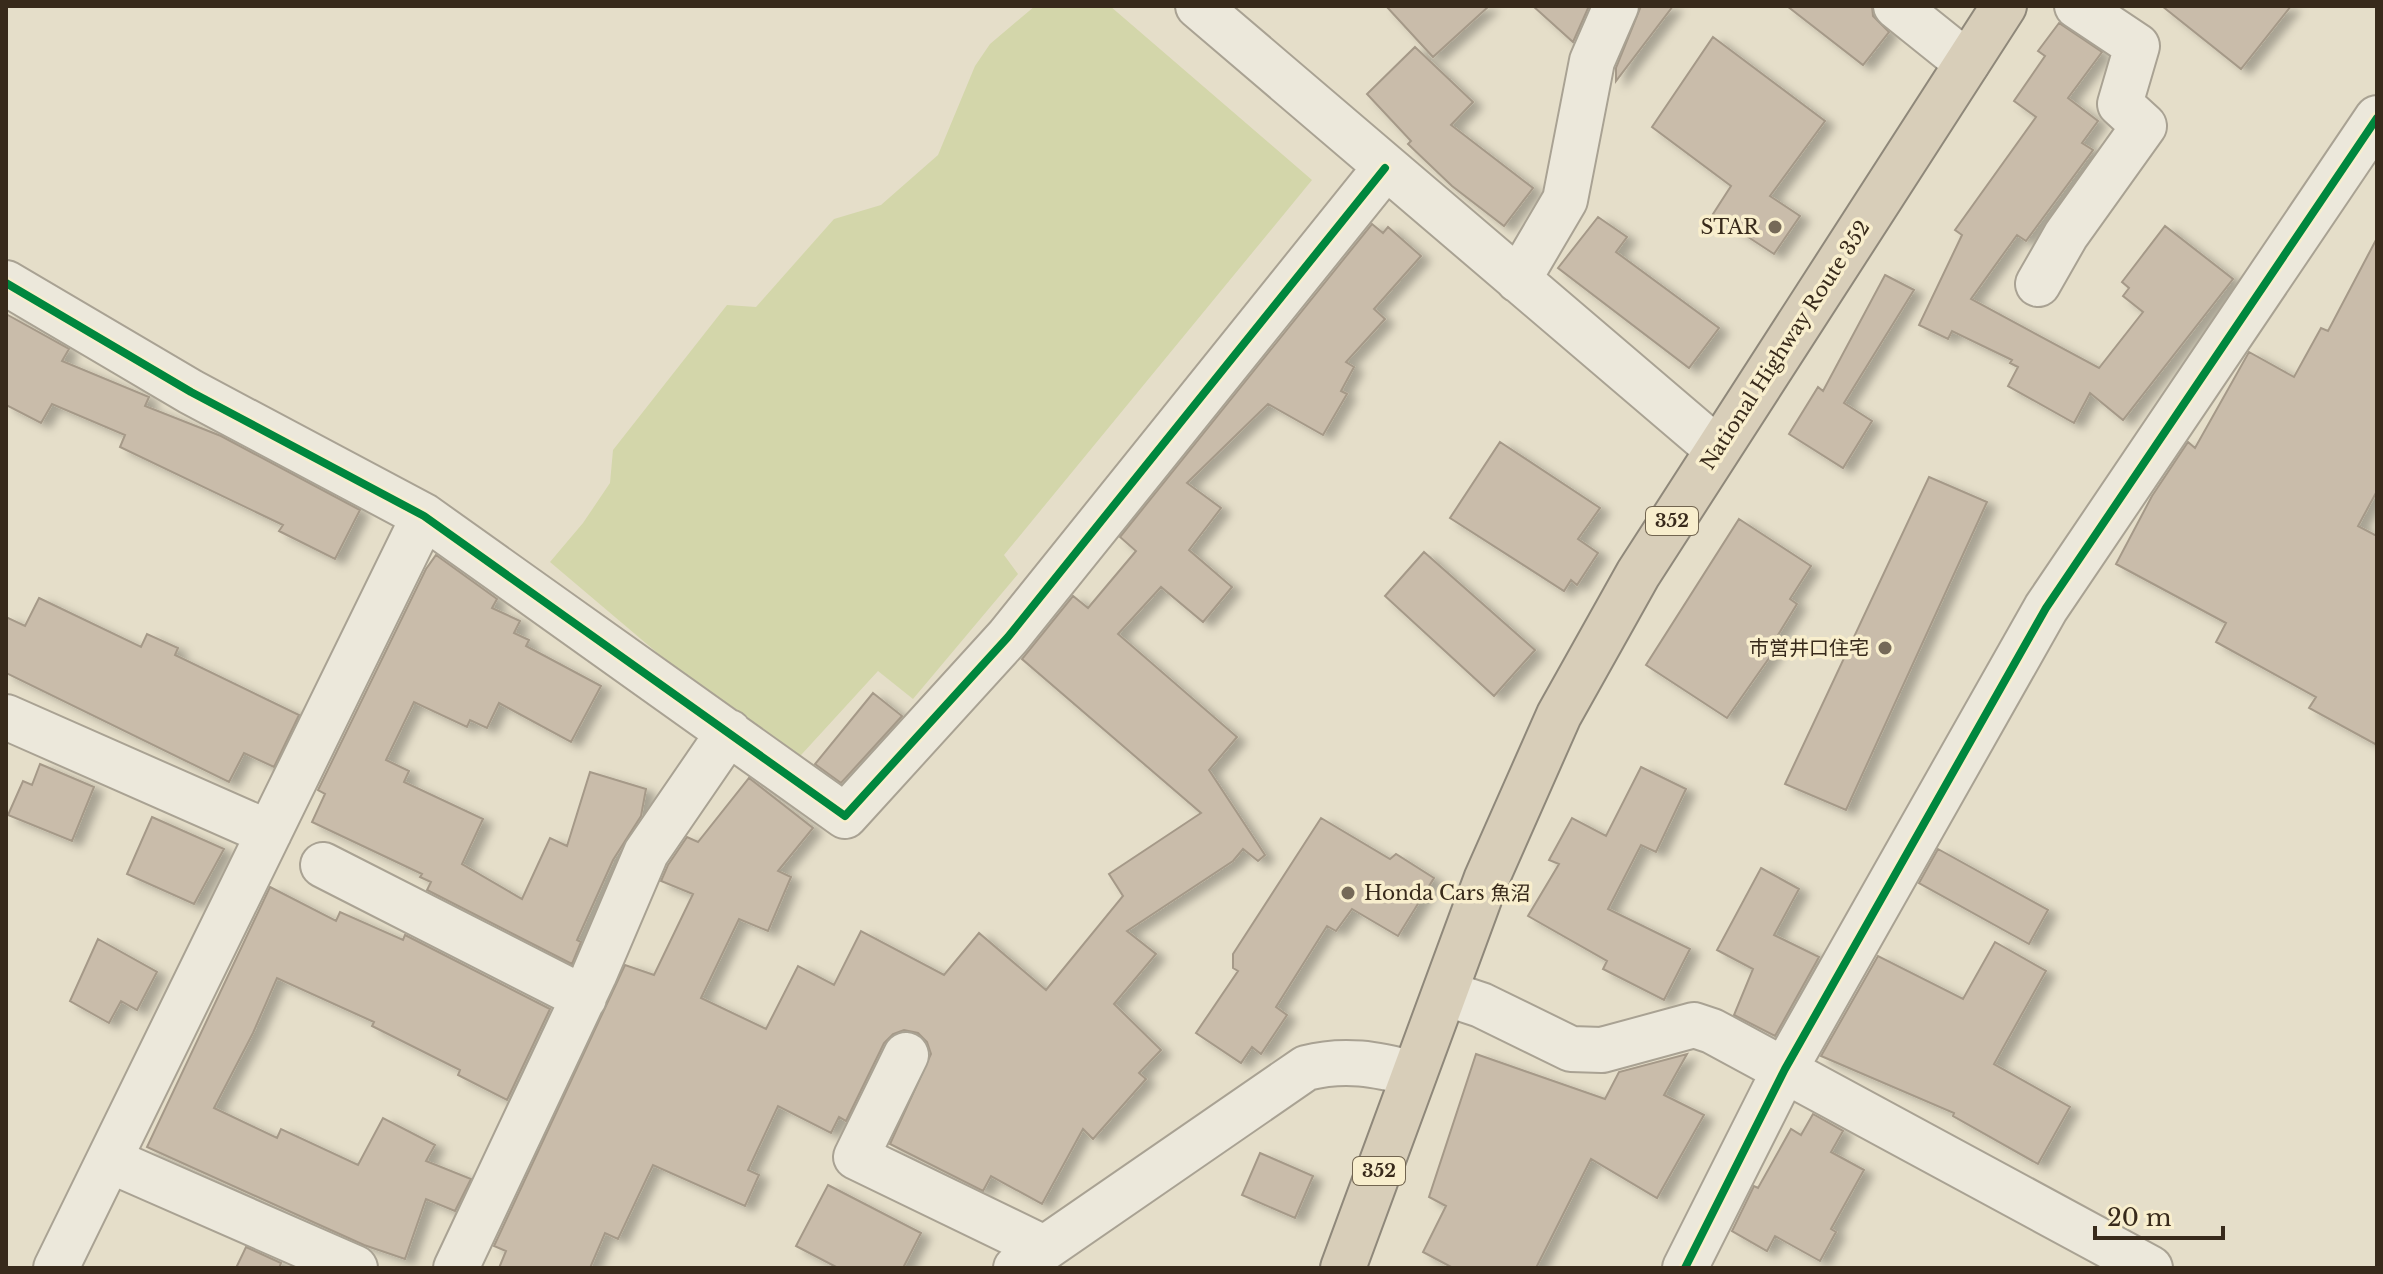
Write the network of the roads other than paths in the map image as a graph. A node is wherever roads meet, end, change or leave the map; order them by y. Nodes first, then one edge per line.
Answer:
1 (1198, 6) edge
2 (1616, 6) edge
3 (1896, 6) edge
4 (2004, 6) edge
5 (2077, 6) edge
6 (1967, 63) junction
7 (2377, 118) edge
8 (1385, 168) junction
9 (1518, 280) junction
10 (6, 283) edge
11 (2038, 284) dead end
12 (1717, 449) junction
13 (424, 516) junction
14 (6, 717) edge
15 (729, 732) junction
16 (269, 833) junction
17 (323, 865) dead end
18 (1445, 993) junction
19 (584, 998) junction
20 (906, 1055) dead end
21 (1785, 1069) junction
22 (1414, 1074) junction
23 (109, 1160) junction
24 (1030, 1258) edge
25 (56, 1268) edge
26 (355, 1268) edge
27 (456, 1268) edge
28 (1343, 1268) edge
29 (1685, 1268) edge
30 (2150, 1268) edge

1 - 8 street
2 - 9 street
3 - 6 street
4 - 6 highway, National Highway Route 352 / 352
5 - 11 street
6 - 12 highway, National Highway Route 352 / 352
7 - 21 street
8 - 9 street
8 - 15 street
9 - 12 street
10 - 13 street
12 - 18 highway, National Highway Route 352 / 352
13 - 15 street
13 - 16 street
14 - 16 street
15 - 19 street
16 - 23 street
17 - 19 street
18 - 21 street
18 - 22 highway, National Highway Route 352 / 352
19 - 27 street
20 - 24 street
21 - 29 street
21 - 30 street
22 - 24 street
22 - 28 highway, National Highway Route 352 / 352
23 - 25 street
23 - 26 street

